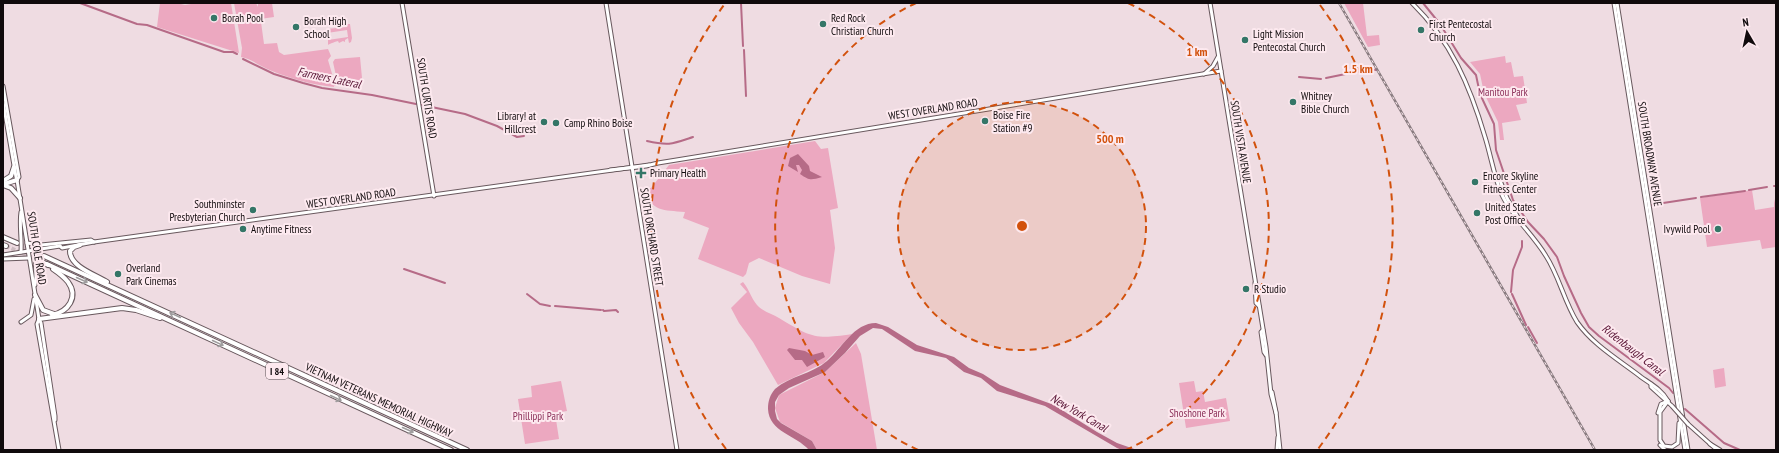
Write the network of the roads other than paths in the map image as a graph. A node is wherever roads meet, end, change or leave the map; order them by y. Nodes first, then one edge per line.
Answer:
1 (402, 3) edge
2 (606, 3) edge
3 (1210, 3) edge
4 (1412, 3) edge
5 (1615, 3) edge
6 (1218, 57) junction
7 (1220, 71) junction
8 (1204, 74) junction
9 (3, 86) edge
10 (3, 98) edge
11 (4, 102) edge
12 (14, 167) junction
13 (631, 167) junction
14 (17, 180) junction
15 (3, 183) edge
16 (434, 196) junction
17 (20, 198) junction
18 (22, 211) junction
19 (3, 237) edge
20 (94, 242) junction
21 (17, 243) tunnel mouth
22 (27, 243) junction
23 (61, 245) junction
24 (80, 245) junction
25 (35, 250) junction
26 (28, 251) junction
27 (22, 252) junction
28 (3, 255) edge
29 (44, 256) tunnel mouth
30 (29, 258) junction
31 (3, 259) edge
32 (40, 261) tunnel mouth
33 (46, 264) junction
34 (34, 288) junction
35 (122, 290) junction
36 (35, 295) junction
37 (56, 314) junction
38 (39, 319) junction
39 (21, 322) dead end
40 (183, 326) junction
41 (39, 332) junction
42 (43, 338) junction
43 (43, 350) junction
44 (48, 379) junction
45 (1668, 401) junction
46 (1678, 406) junction
47 (55, 420) junction
48 (1688, 449) edge
49 (59, 450) edge
50 (451, 450) edge
51 (467, 450) edge
52 (677, 450) edge
53 (1278, 450) edge
54 (1665, 450) edge
55 (1685, 450) edge
56 (1718, 450) edge

1 - 16 main road, SOUTH CURTIS ROAD
2 - 13 main road, SOUTH ORCHARD STREET
3 - 6 main road, SOUTH VISTA AVENUE
4 - 45 main road
5 - 46 main road, SOUTH BROADWAY AVENUE
5 - 48 main road, SOUTH BROADWAY AVENUE
6 - 7 main road, SOUTH VISTA AVENUE
6 - 8 main road
7 - 8 main road, WEST OVERLAND ROAD
7 - 53 main road, SOUTH VISTA AVENUE
8 - 13 main road, WEST OVERLAND ROAD
9 - 11 main road, SOUTH COLE ROAD
10 - 11 main road
11 - 12 main road, SOUTH COLE ROAD
11 - 14 main road, SOUTH COLE ROAD
12 - 14 main road, SOUTH COLE ROAD
12 - 15 highway
13 - 16 main road, WEST OVERLAND ROAD
13 - 52 main road, SOUTH ORCHARD STREET
14 - 15 highway
14 - 17 main road, SOUTH COLE ROAD
15 - 17 highway
16 - 20 main road, WEST OVERLAND ROAD
17 - 18 main road, SOUTH COLE ROAD
18 - 22 main road, SOUTH COLE ROAD
18 - 27 main road
19 - 21 highway
20 - 23 main road, WEST OVERLAND ROAD
20 - 24 main road, WEST OVERLAND ROAD
22 - 23 main road
22 - 26 main road, SOUTH COLE ROAD
23 - 24 main road, WEST OVERLAND ROAD
23 - 25 main road, WEST OVERLAND ROAD
24 - 35 highway
25 - 26 main road, WEST OVERLAND ROAD
25 - 34 main road
26 - 27 main road, WEST OVERLAND ROAD
26 - 30 main road, SOUTH COLE ROAD
27 - 28 main road, WEST OVERLAND ROAD
29 - 35 highway, VIETNAM VETERANS MEMORIAL HIGHWAY / I 84
30 - 31 main road
30 - 34 main road, SOUTH COLE ROAD
32 - 33 highway, I 84
33 - 37 highway
33 -> 40 highway, VIETNAM VETERANS MEMORIAL HIGHWAY / I 84
34 - 36 main road, SOUTH COLE ROAD
51 -> 35 highway, VIETNAM VETERANS MEMORIAL HIGHWAY / I 84
36 - 37 highway
36 - 38 main road, SOUTH COLE ROAD
36 - 39 main road
37 - 38 highway
38 - 40 highway
38 - 41 main road, SOUTH COLE ROAD
38 - 42 main road, SOUTH COLE ROAD
40 -> 50 highway, VIETNAM VETERANS MEMORIAL HIGHWAY / I 84
41 - 42 main road
41 - 43 main road, SOUTH COLE ROAD
42 - 43 main road, SOUTH COLE ROAD
43 - 44 main road, SOUTH COLE ROAD
43 - 44 main road, SOUTH COLE ROAD
44 - 47 main road, SOUTH COLE ROAD
44 - 47 main road, SOUTH COLE ROAD
45 - 46 main road
45 - 54 main road
45 - 56 main road, bridge
46 - 55 main road, SOUTH BROADWAY AVENUE
47 - 49 main road, SOUTH COLE ROAD

